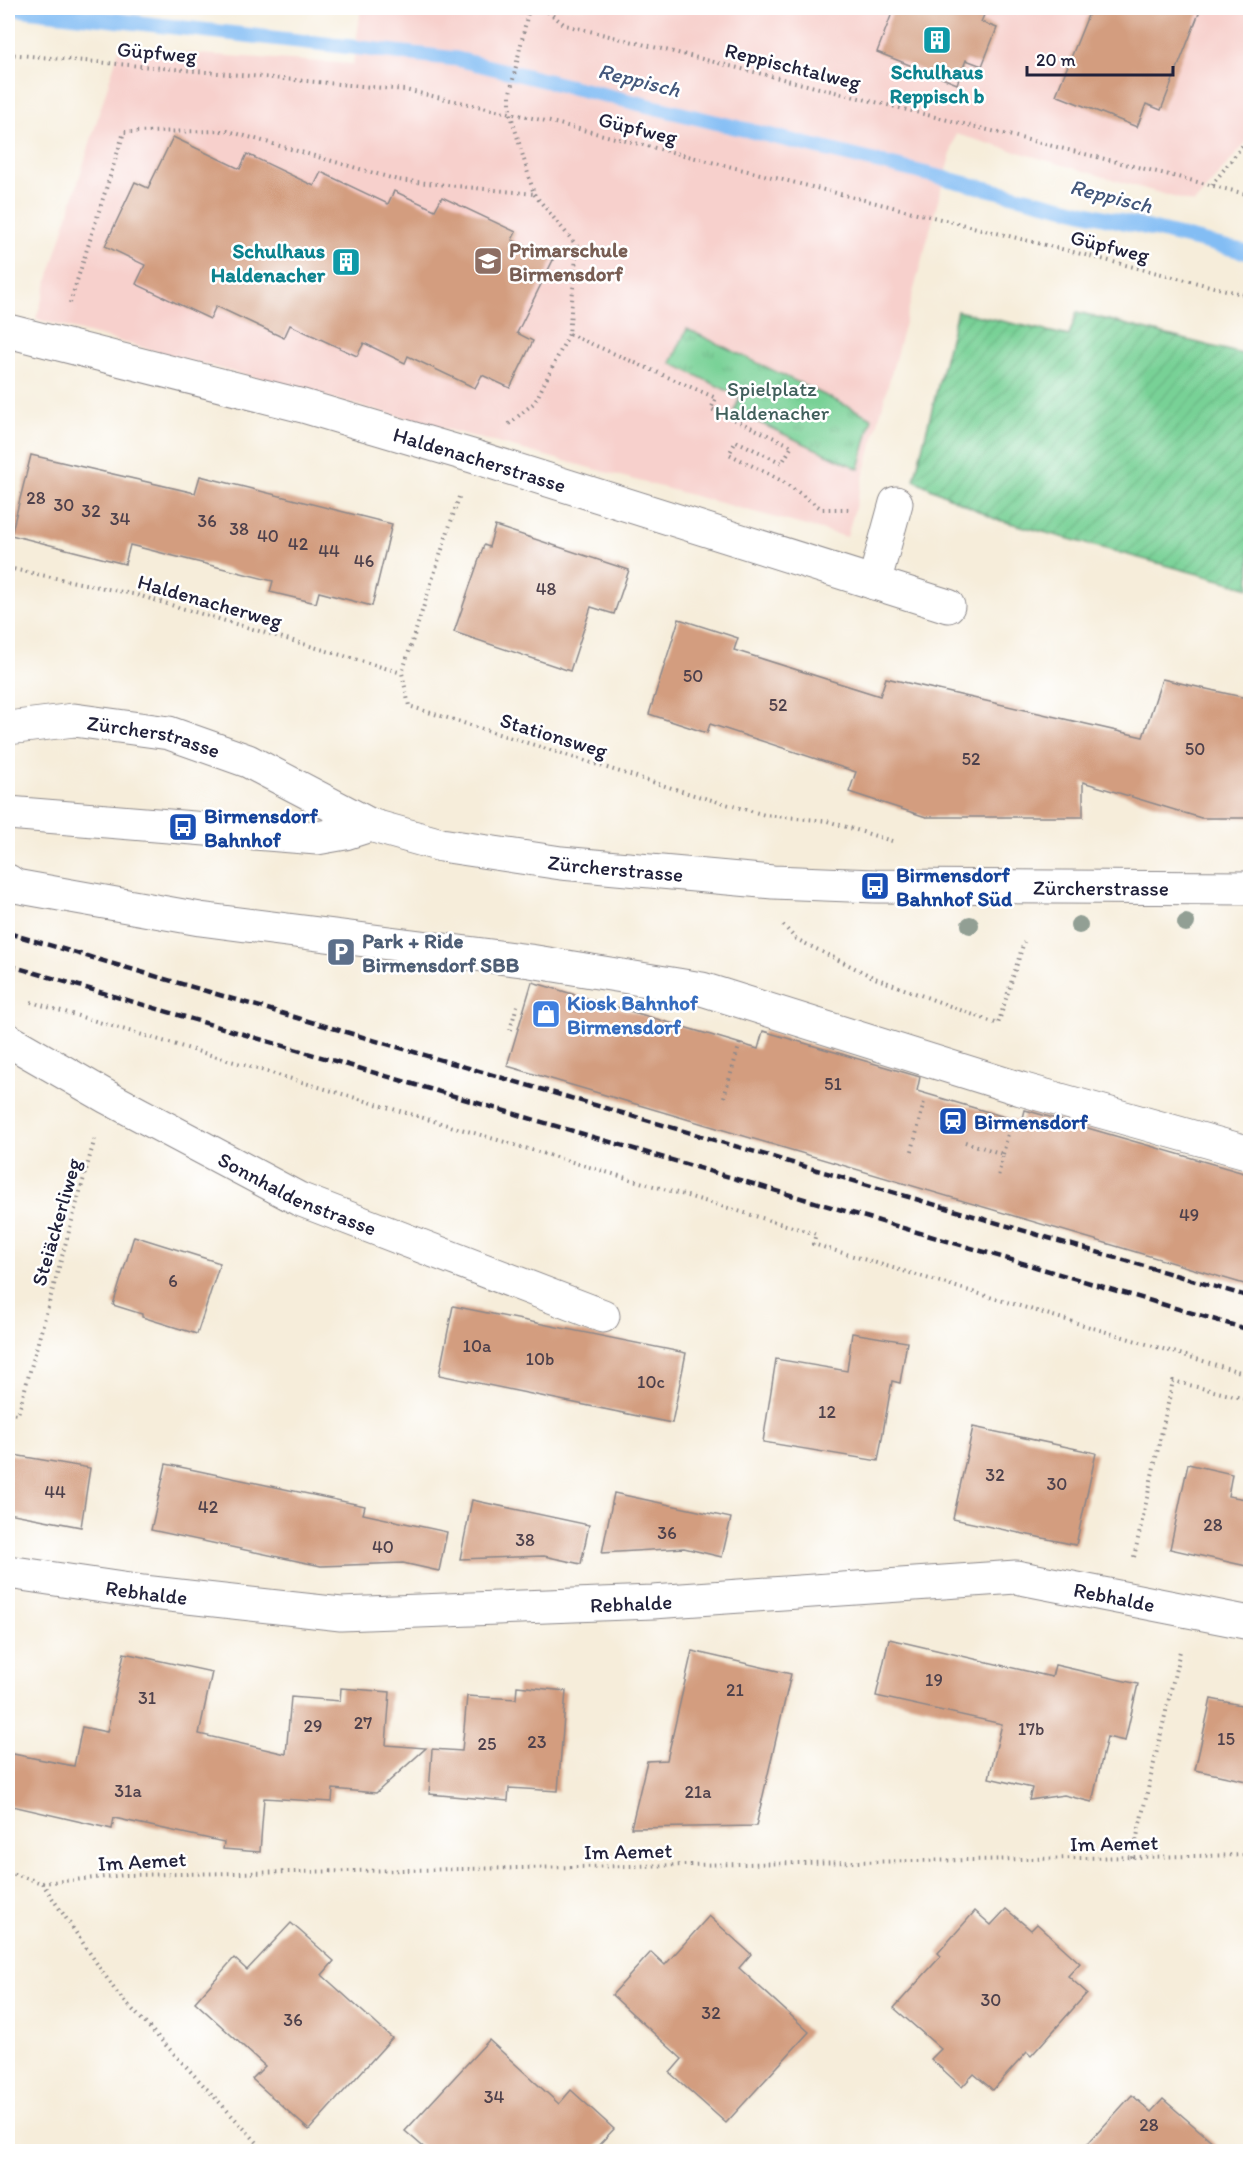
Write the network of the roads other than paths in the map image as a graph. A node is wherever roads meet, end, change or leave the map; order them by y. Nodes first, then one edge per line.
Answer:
1 (8, 331) edge
2 (894, 510) road end
3 (874, 582) junction
4 (948, 606) dead end
5 (8, 728) edge
6 (8, 813) edge
7 (370, 825) junction
8 (8, 881) edge
9 (1251, 888) edge
10 (8, 1040) edge
11 (1251, 1153) edge
12 (603, 1316) dead end
13 (8, 1572) edge
14 (1251, 1623) edge

1 - 3 street, Haldenacherstrasse
2 - 3 street
3 - 4 street, Haldenacherstrasse
5 - 7 street, Zürcherstrasse
6 - 7 street
7 - 9 street, Zürcherstrasse
8 - 11 street
10 - 12 street, Sonnhaldenstrasse
13 - 14 street, Rebhalde

